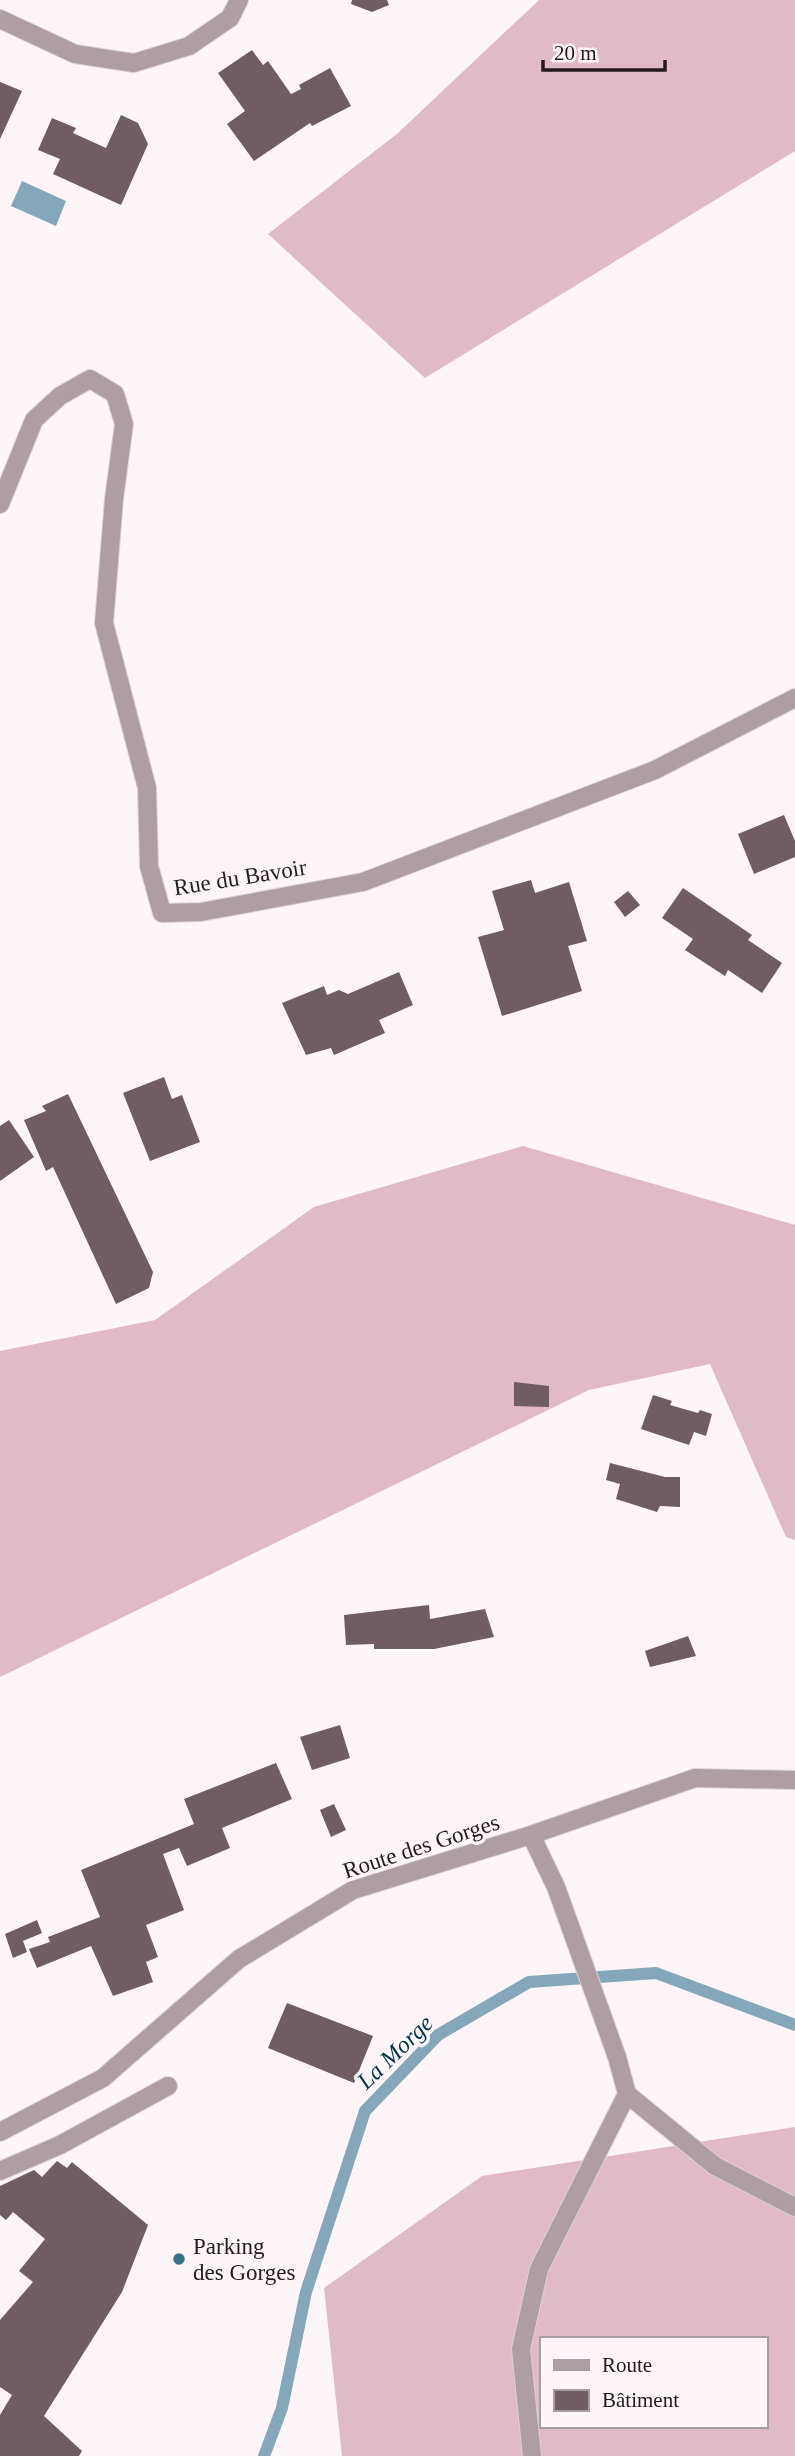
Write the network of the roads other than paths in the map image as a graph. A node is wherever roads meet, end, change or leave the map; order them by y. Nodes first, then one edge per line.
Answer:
1 (239, 0) edge
2 (0, 19) edge
3 (0, 504) edge
4 (795, 698) edge
5 (795, 1780) edge
6 (531, 1835) junction
7 (168, 2086) dead end
8 (627, 2094) junction
9 (0, 2132) edge
10 (0, 2171) edge
11 (795, 2207) edge
12 (532, 2456) edge

1 - 2 street
3 - 4 street, Rue du Bavoir
5 - 6 street, Route des Gorges
6 - 8 street
6 - 9 street, Route des Gorges
7 - 10 street
8 - 11 street
8 - 12 street

